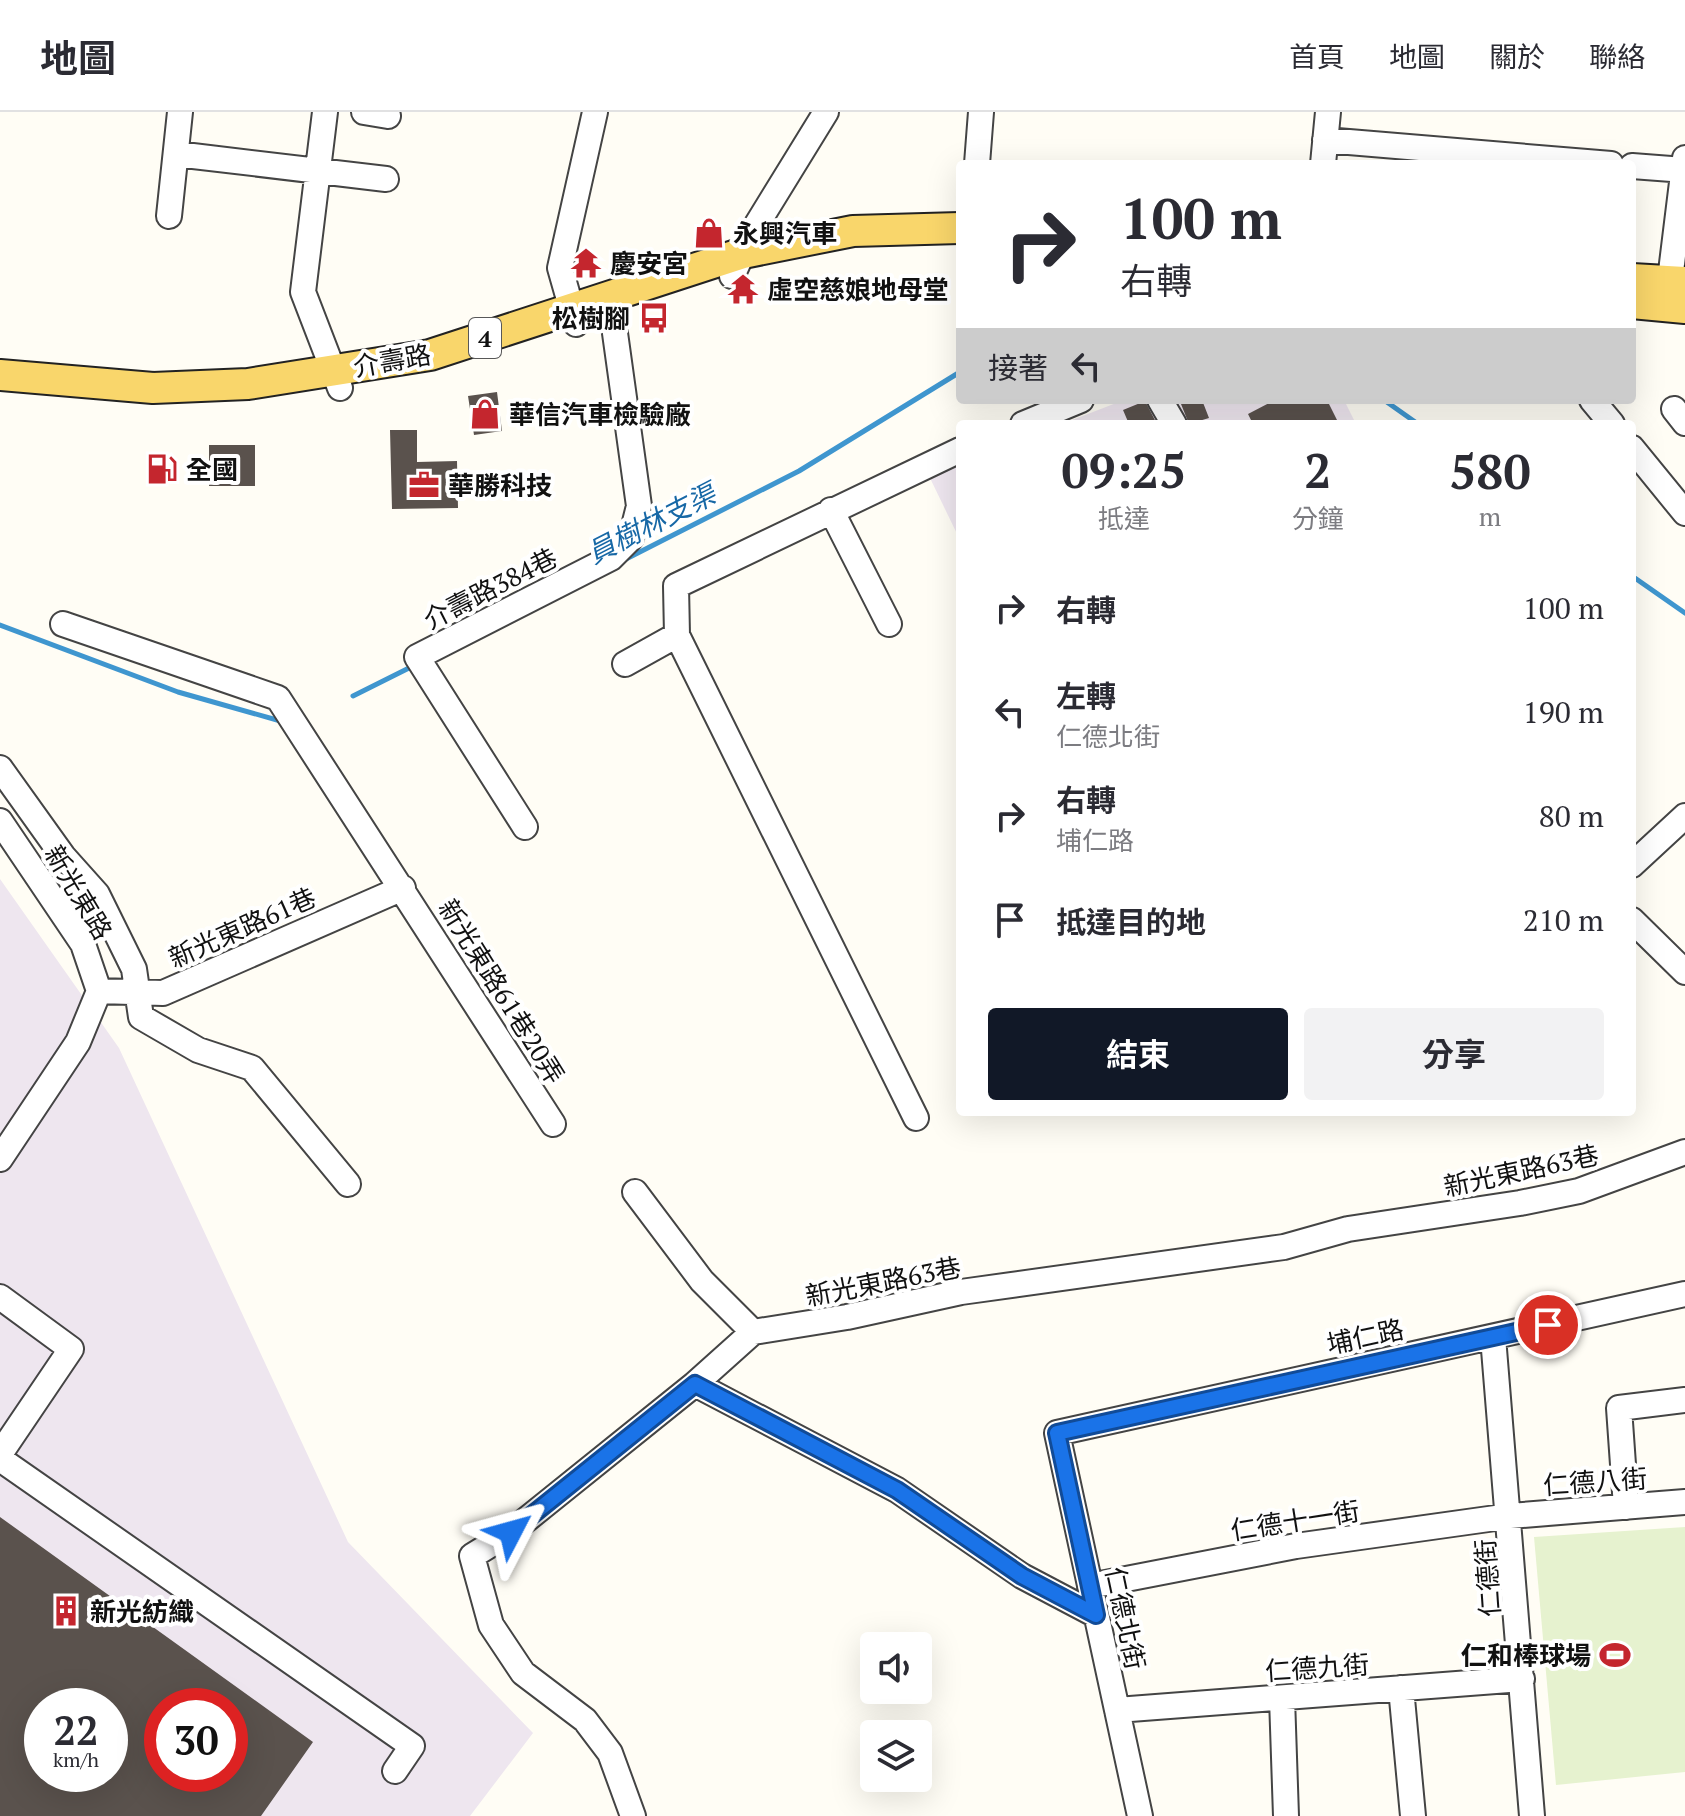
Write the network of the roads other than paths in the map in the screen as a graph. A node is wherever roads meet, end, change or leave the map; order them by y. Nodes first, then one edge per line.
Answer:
1 (180, 112) edge
2 (325, 112) edge
3 (595, 112) edge
4 (826, 112) edge
5 (981, 112) edge
6 (1328, 112) edge
7 (1324, 152) edge
8 (176, 154) junction
9 (977, 160) edge
10 (1515, 160) edge
11 (1636, 166) edge
12 (1684, 166) edge
13 (318, 173) junction
14 (386, 179) dead end
15 (169, 216) dead end
16 (956, 228) edge
17 (956, 248) edge
18 (737, 264) junction
19 (1636, 280) edge
20 (1677, 294) edge
21 (1636, 302) edge
22 (612, 304) junction
23 (573, 317) junction
24 (0, 375) edge
25 (337, 379) junction
26 (0, 395) edge
27 (1071, 404) edge
28 (1595, 404) edge
29 (1033, 420) edge
30 (1609, 420) edge
31 (956, 452) edge
32 (1636, 453) edge
33 (831, 510) junction
34 (1685, 513) edge
35 (63, 624) dead end
36 (889, 624) dead end
37 (677, 635) junction
38 (625, 664) dead end
39 (0, 768) edge
40 (1685, 816) edge
41 (0, 821) edge
42 (525, 827) dead end
43 (1636, 861) edge
44 (403, 888) junction
45 (1636, 924) edge
46 (1685, 972) edge
47 (99, 991) junction
48 (139, 993) junction
49 (916, 1118) dead end
50 (553, 1124) dead end
51 (1685, 1152) edge
52 (0, 1159) edge
53 (348, 1184) dead end
54 (635, 1192) dead end
55 (1685, 1294) edge
56 (0, 1297) edge
57 (753, 1332) junction
58 (1493, 1337) junction
59 (695, 1384) junction
60 (1685, 1400) edge
61 (1057, 1433) joint
62 (0, 1456) edge
63 (1685, 1502) edge
64 (1626, 1507) junction
65 (1510, 1516) junction
66 (1090, 1586) junction
67 (1096, 1615) junction
68 (1522, 1679) junction
69 (1401, 1688) junction
70 (1282, 1698) junction
71 (1117, 1710) junction
72 (395, 1771) dead end
73 (633, 1816) edge
74 (1140, 1816) edge
75 (1286, 1816) edge
76 (1413, 1816) edge
77 (1532, 1816) edge

1 - 8 street
2 - 13 street
3 - 23 street
4 - 18 street
5 - 9 street
6 - 7 street
7 - 10 street
8 - 13 street
8 - 15 street
11 - 12 street
12 - 20 street
13 - 14 street
13 - 25 street
16 - 18 main road, 介壽路 / 4
17 - 18 main road, 介壽路 / 4
18 - 22 main road, 介壽路 / 4
19 - 20 main road
20 - 21 main road
22 - 23 main road, 介壽路 / 4
22 - 42 street, 介壽路384巷
23 - 25 main road, 介壽路 / 4
24 - 25 main road, 介壽路 / 4
25 - 26 main road, 介壽路 / 4
27 - 29 street
28 - 30 street
31 - 33 street
32 - 34 street
33 - 36 street
33 - 37 street
35 - 44 street, 新光東路61巷20弄
37 - 38 street
37 - 49 street
39 - 48 street
40 - 43 street
41 - 47 street, 新光東路
44 - 48 street, 新光東路61巷
44 - 50 street, 新光東路61巷20弄
45 - 46 street
47 - 48 street, 新光東路61巷
47 - 52 street
48 - 53 street
51 - 57 street, 新光東路63巷
54 - 57 street
55 - 58 street, 埔仁路
56 - 62 street
57 - 59 street
58 - 61 street, 埔仁路
58 - 65 street, 仁德街
59 - 67 street
59 - 73 street
60 - 64 street
61 - 66 street, 仁德北街
62 - 72 street
63 - 64 street, 仁德八街
64 - 65 street, 仁德八街
65 - 66 street, 仁德十一街
65 - 68 street, 仁德街
66 - 67 street, 仁德北街
67 - 71 street, 仁德北街
68 - 69 street, 仁德九街
68 - 77 street, 仁德街
69 - 70 street, 仁德九街
69 - 76 street
70 - 71 street, 仁德九街
70 - 75 street
71 - 74 street, 仁德北街

